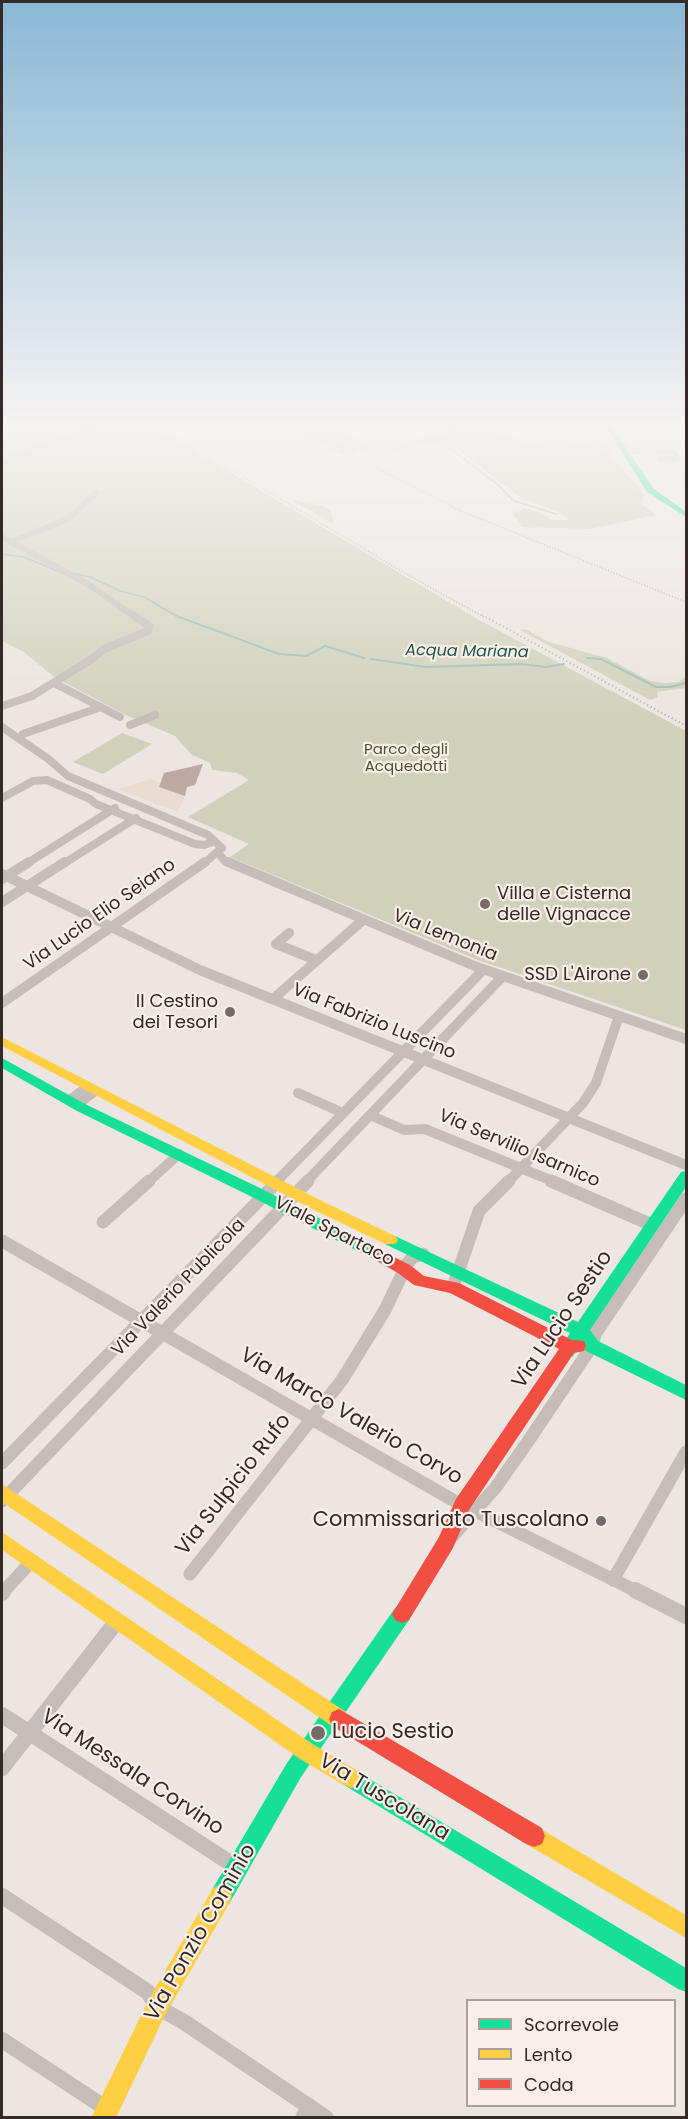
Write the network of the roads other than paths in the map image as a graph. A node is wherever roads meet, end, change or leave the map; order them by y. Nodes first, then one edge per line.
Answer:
1 (58, 523) edge
2 (2, 537) edge
3 (10, 542) junction
4 (54, 683) junction
5 (2, 706) edge
6 (101, 707) junction
7 (155, 716) dead end
8 (120, 717) dead end
9 (130, 725) dead end
10 (2, 726) edge
11 (23, 734) dead end
12 (33, 751) junction
13 (68, 776) junction
14 (52, 782) junction
15 (2, 798) edge
16 (127, 801) junction
17 (149, 810) junction
18 (111, 811) junction
19 (133, 820) junction
20 (214, 841) junction
21 (218, 853) junction
22 (3, 877) edge
23 (26, 886) junction
24 (2, 902) edge
25 (363, 920) junction
26 (112, 927) junction
27 (289, 933) dead end
28 (316, 960) junction
29 (483, 969) junction
30 (503, 976) junction
31 (273, 999) junction
32 (2, 1003) edge
33 (619, 1016) junction
34 (687, 1039) edge
35 (2, 1041) edge
36 (404, 1051) junction
37 (424, 1059) junction
38 (2, 1062) edge
39 (91, 1089) junction
40 (298, 1092) dead end
41 (74, 1102) junction
42 (343, 1113) junction
43 (370, 1115) junction
44 (570, 1119) junction
45 (179, 1154) junction
46 (687, 1165) edge
47 (522, 1167) junction
48 (687, 1176) edge
49 (276, 1182) junction
50 (295, 1193) junction
51 (263, 1196) junction
52 (687, 1199) edge
53 (282, 1206) junction
54 (103, 1222) dead end
55 (652, 1225) junction
56 (2, 1241) edge
57 (423, 1254) junction
58 (404, 1269) junction
59 (458, 1270) junction
60 (453, 1287) junction
61 (605, 1319) junction
62 (140, 1320) junction
63 (584, 1325) junction
64 (162, 1333) junction
65 (592, 1346) junction
66 (570, 1347) junction
67 (687, 1393) edge
68 (311, 1420) junction
69 (687, 1452) edge
70 (2, 1463) edge
71 (496, 1487) junction
72 (475, 1488) junction
73 (3, 1496) edge
74 (462, 1505) junction
75 (476, 1512) junction
76 (2, 1540) edge
77 (446, 1542) junction
78 (32, 1560) junction
79 (190, 1574) dead end
80 (613, 1580) junction
81 (2, 1593) edge
82 (687, 1616) edge
83 (117, 1621) junction
84 (2, 1715) edge
85 (332, 1715) junction
86 (28, 1733) junction
87 (307, 1752) junction
88 (2, 1768) edge
89 (238, 1868) junction
90 (2, 1896) edge
91 (687, 1927) edge
92 (687, 1981) edge
93 (157, 2007) junction
94 (2, 2040) edge
95 (306, 2112) edge
96 (105, 2114) edge
97 (326, 2118) edge

1 - 3 street
2 - 3 street
3 - 4 street
4 - 5 street
4 - 6 street
6 - 8 street
6 - 11 street
7 - 9 street
10 - 12 street
12 - 13 street
12 - 14 street
13 - 14 street
13 - 16 street
14 - 15 street
14 - 18 street
16 - 17 street
16 - 18 street
17 - 19 street
17 - 20 street
18 - 19 street
18 - 22 street
19 - 20 street
19 - 23 street
20 - 21 street
21 - 25 street, Via Lemonia
21 - 26 street, Via Lucio Elio Seiano
22 - 23 street, Via Fabrizio Luscino
23 - 24 street
23 - 26 street, Via Fabrizio Luscino
25 - 28 street
25 - 29 street, Via Lemonia
26 - 31 street, Via Fabrizio Luscino
26 - 32 street, Via Lucio Elio Seiano
27 - 28 street
28 - 31 street
29 - 30 street, Via Lemonia
29 - 36 street, Via Valerio Publicola
30 - 33 street, Via Lemonia
30 - 37 street, Via Valerio Publicola
31 - 36 street, Via Fabrizio Luscino
33 - 34 street, Via Lemonia
33 - 44 street
35 - 39 main road, Viale Spartaco
36 - 37 street, Via Fabrizio Luscino
36 - 42 street, Via Valerio Publicola
37 - 43 street, Via Valerio Publicola
37 - 44 street, Via Fabrizio Luscino
38 - 41 main road, Viale Spartaco
39 - 41 street
39 - 49 main road, Viale Spartaco
40 - 42 street
41 - 45 main road, Viale Spartaco
42 - 49 street, Via Valerio Publicola
43 - 47 street, Via Servilio Isarnico
43 - 50 street, Via Valerio Publicola
44 - 46 street, Via Fabrizio Luscino
44 - 47 street
45 - 51 main road, Viale Spartaco
45 - 54 street
47 - 55 street, Via Servilio Isarnico
47 - 59 street
48 - 55 main road, Via Lucio Sestio
49 - 50 main road, Viale Spartaco
49 - 51 street, Via Valerio Publicola
50 - 53 street, Via Valerio Publicola
50 - 57 main road, Viale Spartaco
51 - 53 main road, Viale Spartaco
51 - 62 street, Via Valerio Publicola
52 - 61 street, Via Lucio Sestio
53 - 58 main road, Viale Spartaco
53 - 64 street, Via Valerio Publicola
55 - 63 main road, Via Lucio Sestio
56 - 62 street, Via Marco Valerio Corvo
57 - 58 street
57 - 59 main road, Viale Spartaco
58 - 60 main road, Viale Spartaco
58 - 68 street, Via Sulpicio Rufo
59 - 60 street
59 - 63 main road, Viale Spartaco
60 - 66 main road, Viale Spartaco
61 - 63 street
61 - 65 street, Via Lucio Sestio
62 - 64 street, Via Marco Valerio Corvo
62 - 70 street, Via Valerio Publicola
63 - 65 main road, Viale Spartaco
63 - 66 main road, Via Lucio Sestio
64 - 68 street, Via Marco Valerio Corvo
64 - 73 street, Via Valerio Publicola
65 - 66 main road, Viale Spartaco
65 - 67 main road, Viale Spartaco
65 - 71 street, Via Lucio Sestio
66 - 72 main road, Via Lucio Sestio
68 - 74 street, Via Marco Valerio Corvo
68 - 79 street, Via Sulpicio Rufo
69 - 80 street
71 - 72 street
71 - 75 street, Via Lucio Sestio
72 - 74 main road, Via Lucio Sestio
73 - 85 main road
74 - 75 street, Via Marco Valerio Corvo
74 - 77 main road, Via Lucio Sestio
75 - 77 street, Via Lucio Sestio
75 - 80 street, Via Marco Valerio Corvo
76 - 78 main road, Via Tuscolana
77 - 85 main road, Via Lucio Sestio
78 - 81 street
78 - 83 main road, Via Tuscolana
80 - 82 street, Via Marco Valerio Corvo
83 - 86 street
83 - 87 main road, Via Tuscolana
84 - 86 street, Via Messala Corvino
85 - 87 main road, Via Ponzio Cominio
85 - 91 main road
86 - 88 street
86 - 89 street, Via Messala Corvino
87 - 89 main road, Via Ponzio Cominio
87 - 92 main road, Via Tuscolana
89 - 93 main road, Via Ponzio Cominio
90 - 93 street
93 - 95 street
93 - 96 main road, Via Ponzio Cominio
94 - 96 street
95 - 97 street

